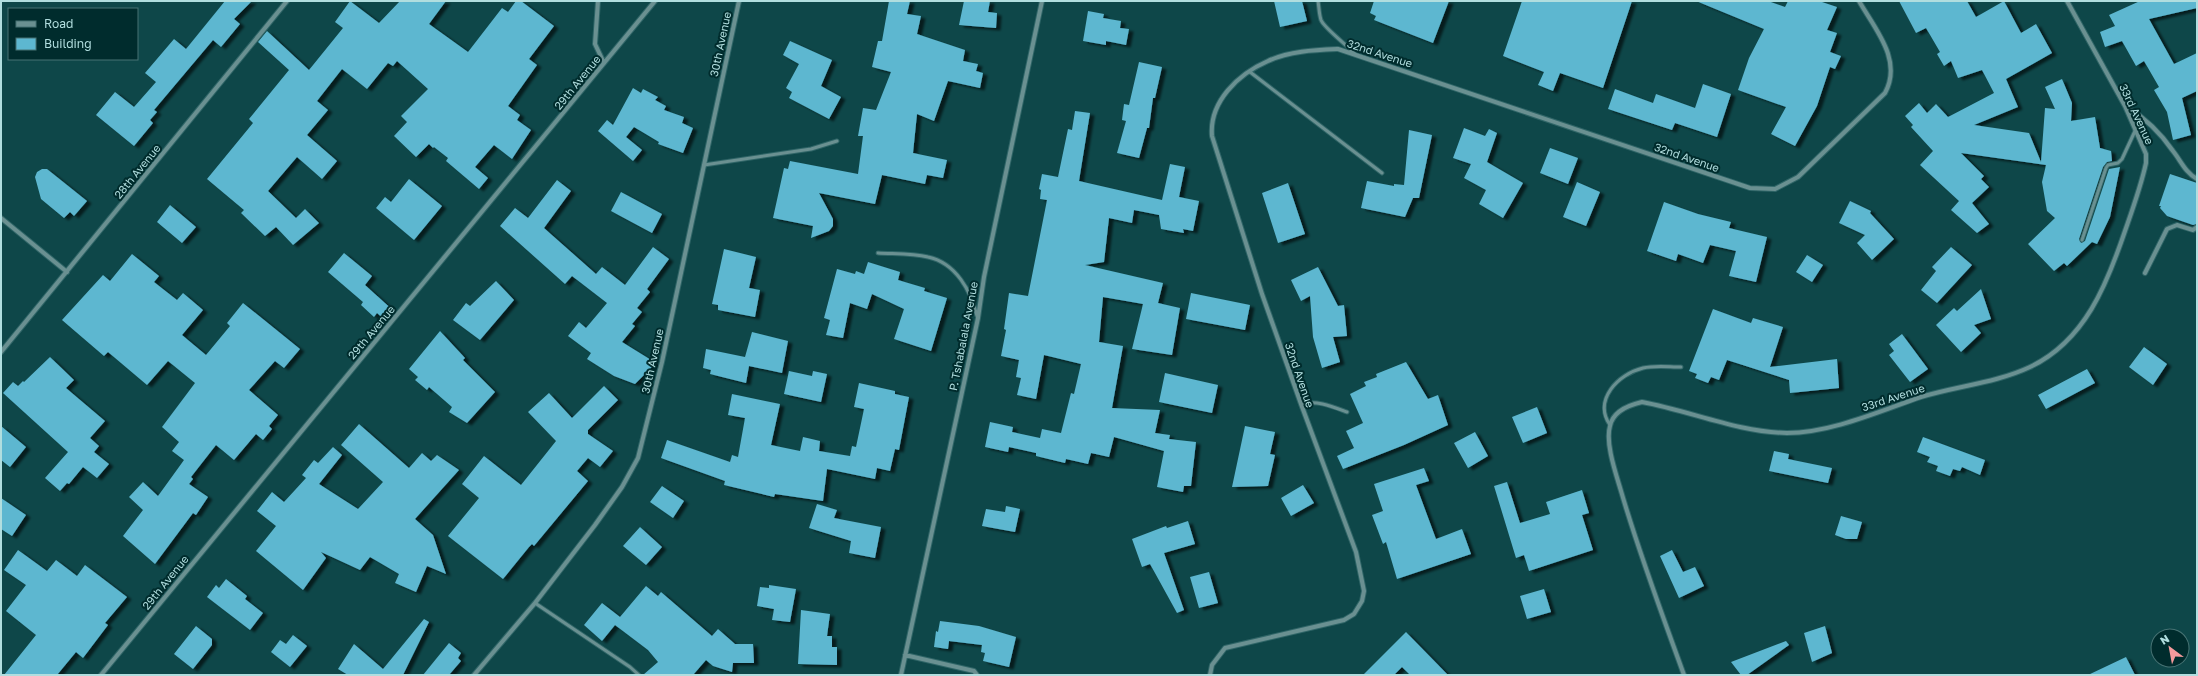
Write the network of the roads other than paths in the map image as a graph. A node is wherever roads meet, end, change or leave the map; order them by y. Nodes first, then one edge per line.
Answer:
1 (287, 1) edge
2 (598, 1) edge
3 (655, 1) edge
4 (738, 1) edge
5 (1042, 1) edge
6 (1318, 1) edge
7 (1859, 1) edge
8 (2067, 1) edge
9 (1354, 53) junction
10 (604, 63) junction
11 (1250, 72) junction
12 (2125, 106) junction
13 (2136, 129) junction
14 (837, 141) dead end
15 (704, 165) junction
16 (1382, 174) dead end
17 (2197, 178) edge
18 (1, 218) edge
19 (2197, 227) edge
20 (2082, 240) dead end
21 (878, 253) dead end
22 (67, 272) junction
23 (2145, 273) dead end
24 (978, 318) junction
25 (1, 352) edge
26 (1681, 367) dead end
27 (1301, 404) junction
28 (1347, 412) dead end
29 (1610, 425) junction
30 (535, 603) junction
31 (905, 655) junction
32 (101, 675) edge
33 (474, 675) edge
34 (639, 675) edge
35 (901, 675) edge
36 (977, 675) edge
37 (1210, 675) edge
38 (1684, 675) edge

1 - 22 street, 28th Avenue
2 - 10 street
3 - 10 street, 29th Avenue
4 - 15 street, 30th Avenue
5 - 24 street, P. Tshabalala Avenue
6 - 9 lane
7 - 9 street, 32nd Avenue
8 - 12 street, 33rd Avenue
9 - 11 street, 32nd Avenue
10 - 32 street, 29th Avenue
11 - 16 lane
11 - 27 street, 32nd Avenue
12 - 13 street, 33rd Avenue
12 - 17 street
13 - 20 lane
13 - 29 street, 33rd Avenue
14 - 15 lane
15 - 30 street, 30th Avenue
18 - 22 street
19 - 23 street
21 - 24 lane
22 - 25 street, 28th Avenue
24 - 31 street, P. Tshabalala Avenue
26 - 29 lane
27 - 28 lane
27 - 37 street, 32nd Avenue
29 - 38 street
30 - 33 street, 30th Avenue
30 - 34 lane
31 - 35 street, P. Tshabalala Avenue
31 - 36 street

